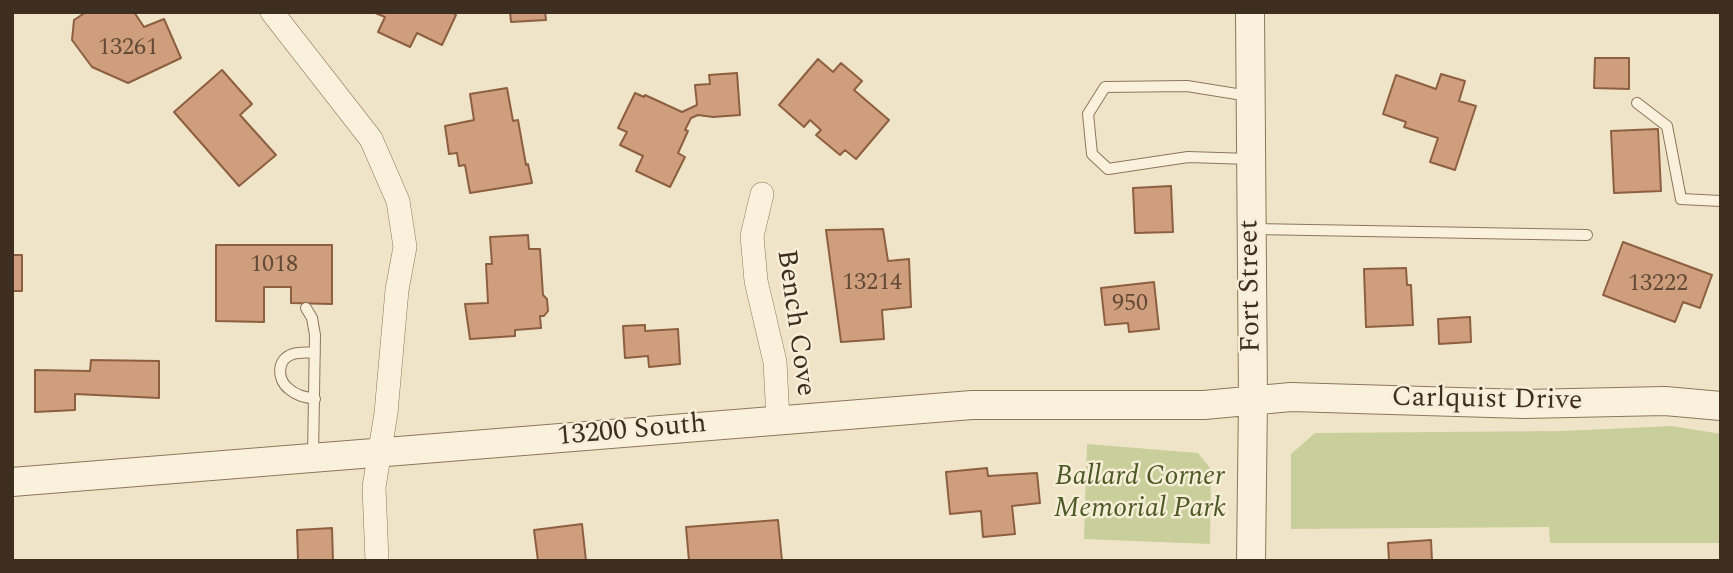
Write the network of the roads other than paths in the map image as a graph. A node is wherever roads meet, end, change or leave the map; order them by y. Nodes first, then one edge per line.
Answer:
1 (271, 12) edge
2 (1250, 12) edge
3 (1249, 96) junction
4 (1637, 103) dead end
5 (1250, 159) junction
6 (762, 194) dead end
7 (1721, 201) edge
8 (1251, 229) junction
9 (1587, 235) dead end
10 (306, 309) dead end
11 (315, 352) junction
12 (314, 399) junction
13 (1253, 400) junction
14 (1721, 406) edge
15 (778, 420) junction
16 (380, 452) junction
17 (313, 459) junction
18 (12, 482) edge
19 (377, 561) edge
20 (1251, 561) edge

1 - 16 street
2 - 3 street, Fort Street
3 - 5 street, Fort Street
3 - 5 lane
4 - 7 lane
5 - 8 street, Fort Street
6 - 15 street, Bench Cove
8 - 9 lane
8 - 13 street, Fort Street
10 - 11 lane
11 - 12 lane
11 - 12 lane
12 - 17 lane
13 - 14 street, Carlquist Drive
13 - 15 street, 13200 South
13 - 20 street, Fort Street
15 - 16 street, 13200 South
16 - 17 street, 13200 South
16 - 19 street
17 - 18 street, 13200 South

